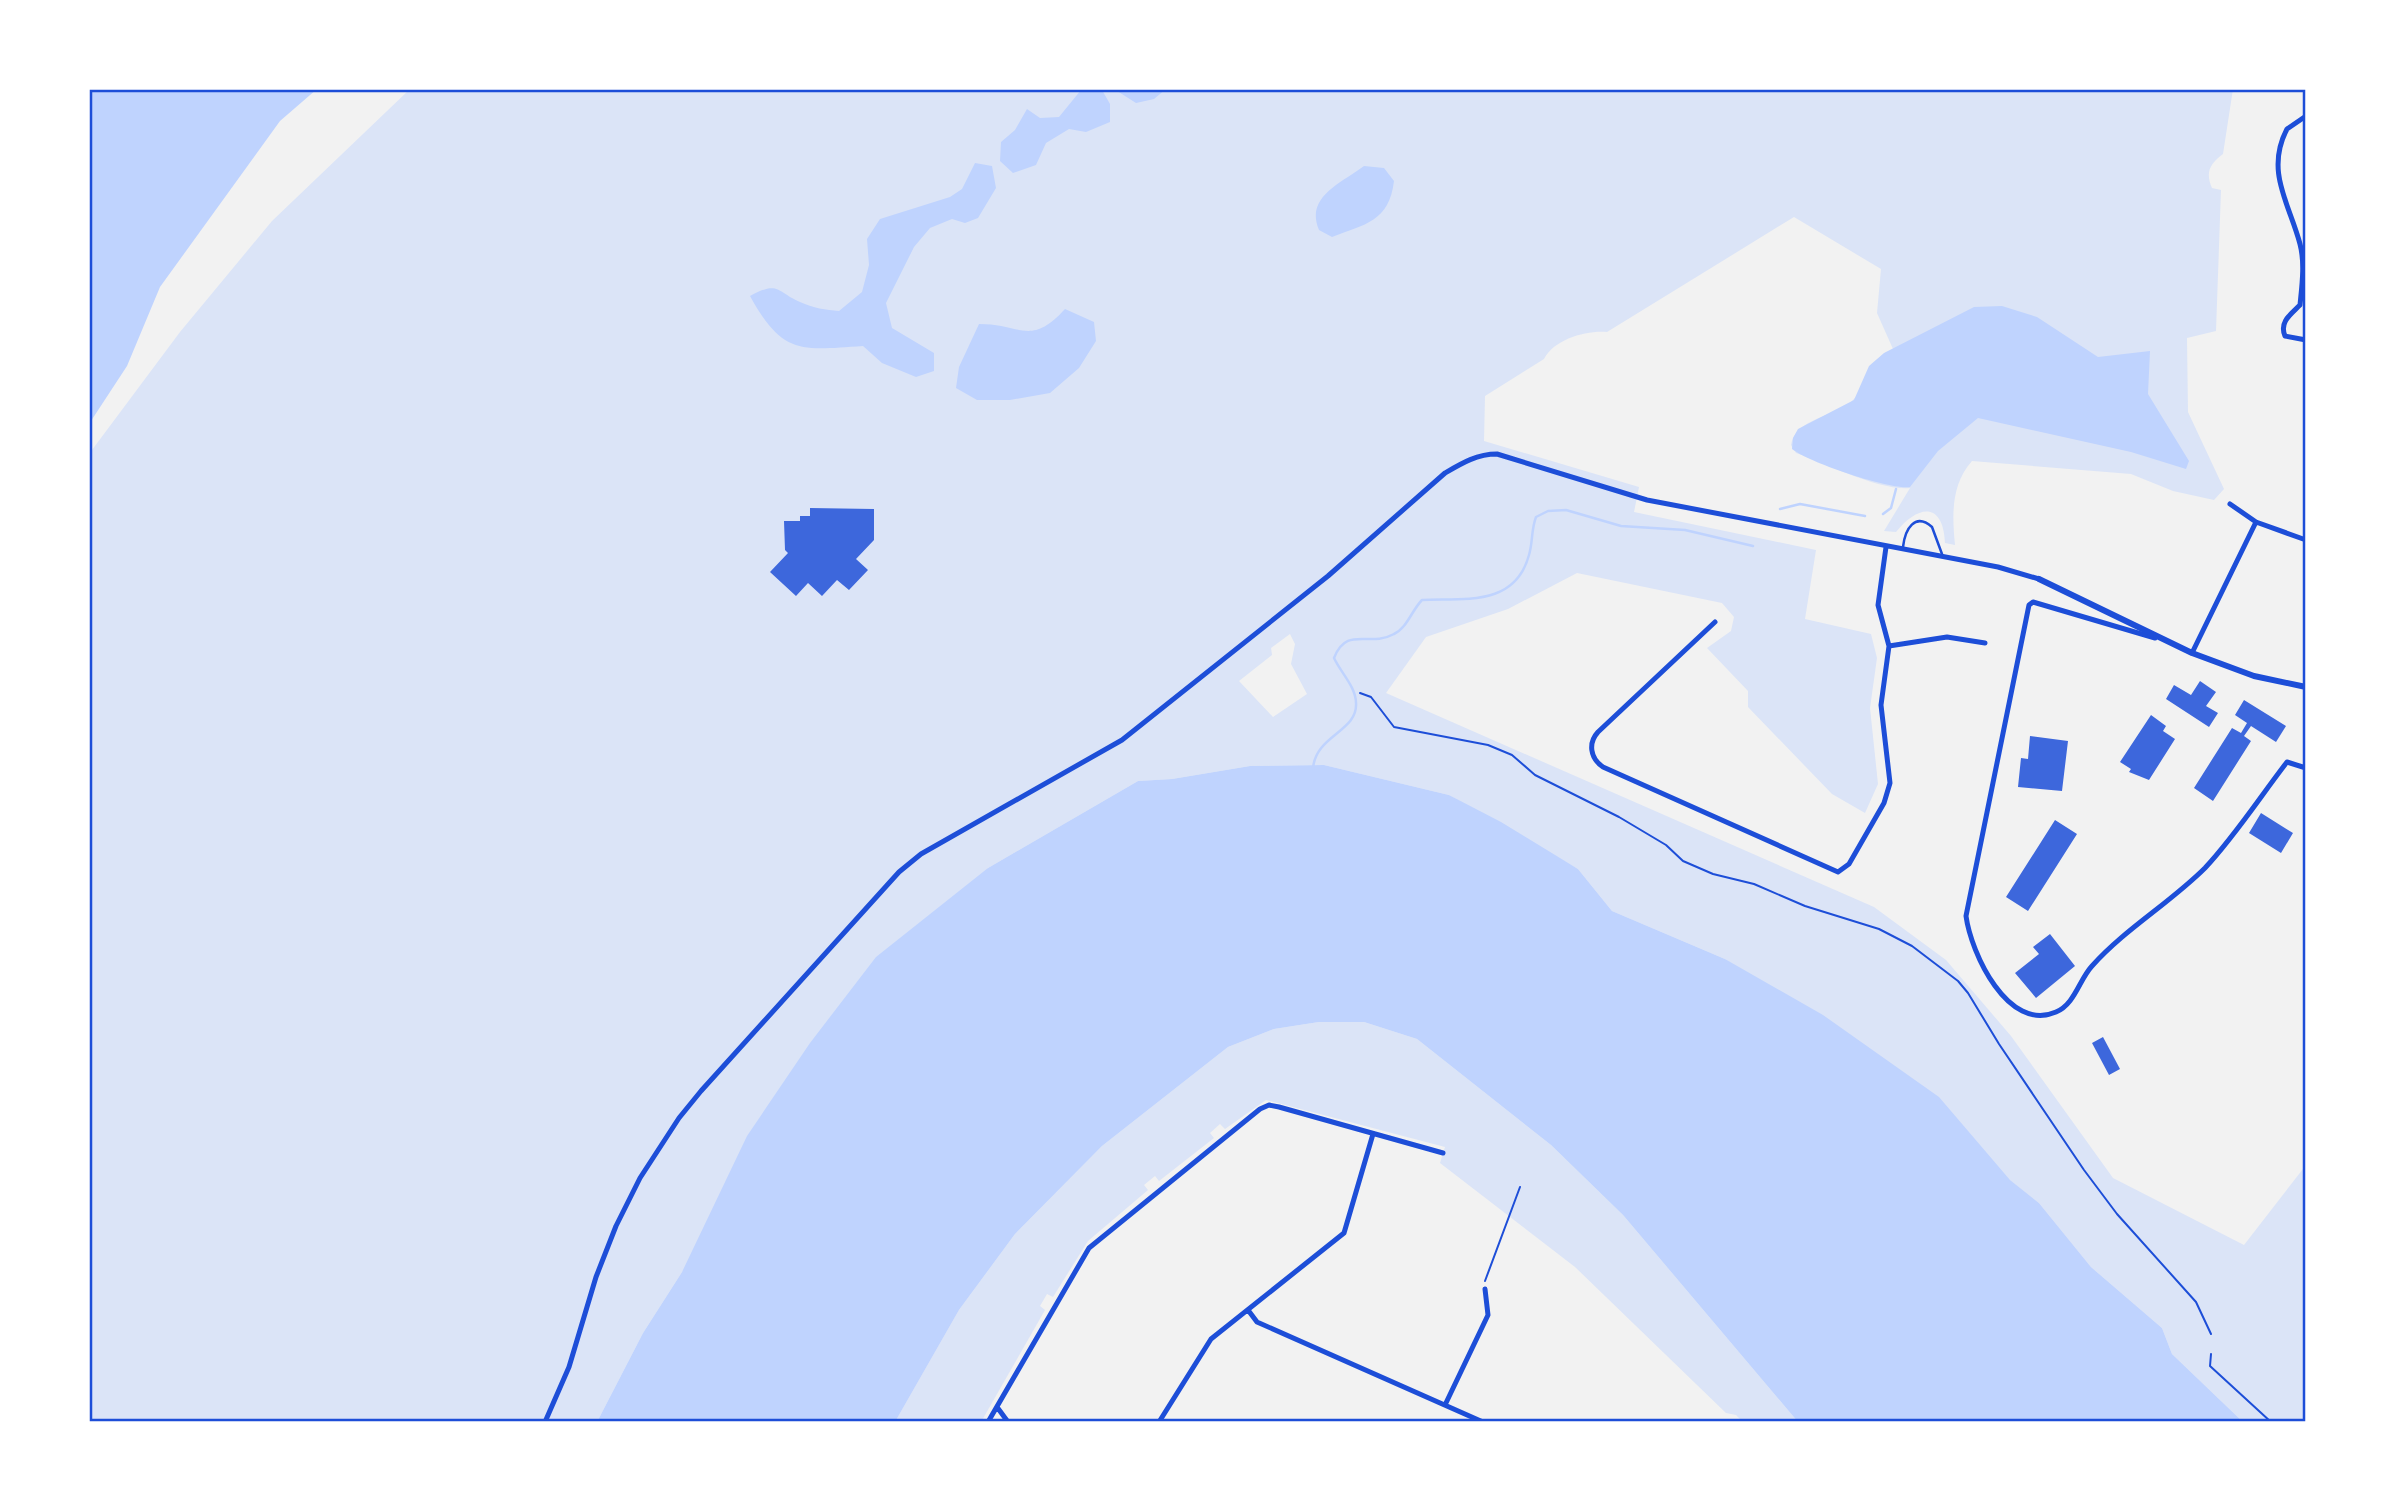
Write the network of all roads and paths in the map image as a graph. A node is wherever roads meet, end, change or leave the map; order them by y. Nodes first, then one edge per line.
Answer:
1 (2306, 116) edge
2 (2300, 305) junction
3 (2306, 310) edge
4 (2306, 340) edge
5 (2230, 504) dead end
6 (2256, 522) junction
7 (2306, 540) edge
8 (1886, 547) junction
9 (1903, 549) junction
10 (1943, 557) junction
11 (2039, 579) joint
12 (1715, 622) dead end
13 (2165, 641) junction
14 (1985, 643) dead end
15 (1889, 646) junction
16 (2192, 653) junction
17 (2306, 687) edge
18 (1360, 693) dead end
19 (2306, 768) edge
20 (1373, 1134) junction
21 (1443, 1153) dead end
22 (1520, 1187) dead end
23 (1485, 1280) dead end
24 (1485, 1289) dead end
25 (1248, 1310) junction
26 (2211, 1334) dead end
27 (2211, 1354) dead end
28 (1445, 1405) junction
29 (997, 1407) junction
30 (545, 1422) edge
31 (988, 1422) edge
32 (1008, 1422) edge
33 (1159, 1422) edge
34 (1483, 1422) edge
35 (2271, 1422) edge

1 - 2 street
2 - 3 street
2 - 4 street
5 - 6 street
6 - 7 street
6 - 16 street
8 - 9 street
8 - 15 street
8 - 30 street
9 - 10 street
9 - 10 lane
10 - 11 street
11 - 13 street
12 - 15 street
13 - 16 street
13 - 19 street
14 - 15 street
16 - 17 street
18 - 26 path
20 - 21 street
20 - 25 street
20 - 29 street
22 - 23 path
24 - 28 street
25 - 28 street
25 - 33 street
27 - 35 path
28 - 34 street
29 - 31 street
29 - 32 street

